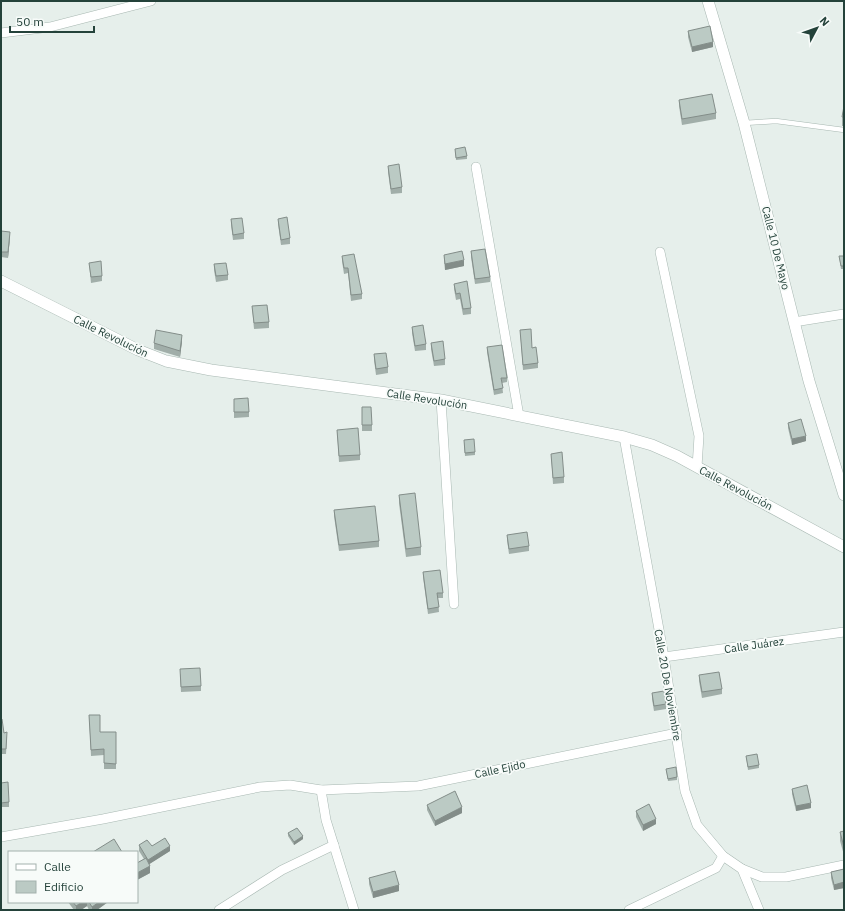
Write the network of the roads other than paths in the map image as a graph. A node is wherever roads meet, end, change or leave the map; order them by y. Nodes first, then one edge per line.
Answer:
1 (151, 1) edge
2 (708, 1) edge
3 (1, 33) edge
4 (744, 123) junction
5 (844, 130) edge
6 (476, 167) dead end
7 (660, 252) dead end
8 (1, 281) edge
9 (844, 314) edge
10 (794, 322) junction
11 (441, 400) junction
12 (519, 416) junction
13 (624, 437) junction
14 (697, 467) junction
15 (844, 495) edge
16 (844, 546) edge
17 (454, 604) dead end
18 (844, 632) edge
19 (664, 657) junction
20 (677, 733) junction
21 (321, 790) junction
22 (1, 837) edge
23 (334, 845) junction
24 (723, 856) junction
25 (844, 865) edge
26 (742, 869) junction
27 (220, 910) edge
28 (354, 910) edge
29 (629, 910) edge
30 (759, 910) edge

1 - 3 street
2 - 4 street, Calle 10 De Mayo
4 - 5 lane
4 - 10 street, Calle 10 De Mayo
6 - 12 street
7 - 14 street
8 - 11 street, Calle Revolución
9 - 10 street
10 - 15 street, Calle 10 De Mayo
11 - 12 street, Calle Revolución
11 - 17 street
12 - 13 street, Calle Revolución
13 - 14 street, Calle Revolución
13 - 19 street, Calle 20 De Noviembre
14 - 16 street, Calle Revolución
18 - 19 street, Calle Juárez
19 - 20 street, Calle 20 De Noviembre
20 - 21 street, Calle Ejido
20 - 24 street, Calle 20 De Noviembre
21 - 22 street, Calle Ejido
21 - 23 street
23 - 27 street
23 - 28 street
24 - 26 street, Calle 20 De Noviembre
24 - 29 street
25 - 26 street, Calle 20 De Noviembre
26 - 30 street

